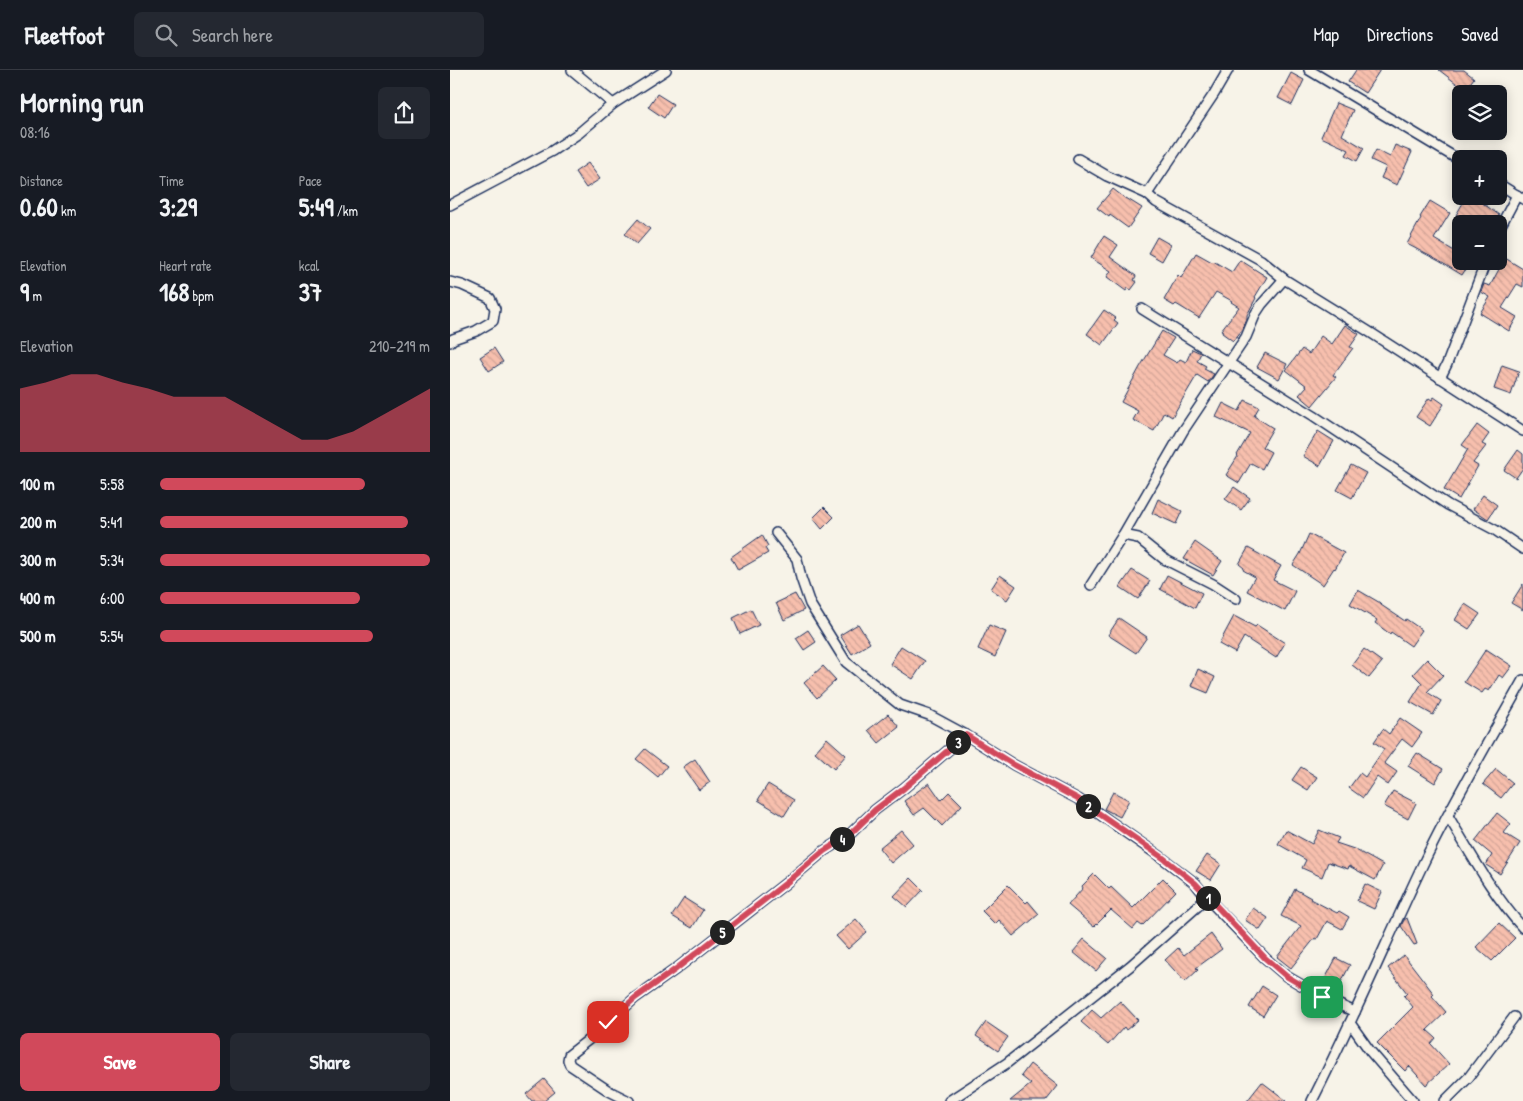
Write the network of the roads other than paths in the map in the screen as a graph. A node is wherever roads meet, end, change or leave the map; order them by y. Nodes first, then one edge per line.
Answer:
1 (572, 70) edge
2 (666, 70) edge
3 (1228, 70) edge
4 (1309, 70) edge
5 (613, 104) junction
6 (1452, 156) edge
7 (1078, 159) dead end
8 (1507, 189) edge
9 (1147, 194) junction
10 (1520, 197) edge
11 (450, 205) edge
12 (1507, 217) edge
13 (1483, 270) edge
14 (1284, 279) junction
15 (450, 282) edge
16 (1142, 309) dead end
17 (450, 342) edge
18 (1229, 363) junction
19 (1440, 378) junction
20 (1523, 431) edge
21 (776, 533) dead end
22 (1123, 535) junction
23 (1523, 549) edge
24 (1091, 585) dead end
25 (1236, 599) dead end
26 (1523, 680) edge
27 (966, 735) junction
28 (1448, 816) junction
29 (1208, 898) junction
30 (1523, 928) edge
31 (1355, 1012) junction
32 (1514, 1017) dead end
33 (1350, 1023) junction
34 (629, 1101) edge
35 (948, 1101) edge
36 (1312, 1101) edge
37 (1413, 1101) edge
38 (1445, 1101) edge

1 - 5 street
2 - 5 street
3 - 9 street
4 - 6 street
5 - 11 street
7 - 9 street
8 - 10 street
9 - 14 street
10 - 12 street
13 - 19 street
14 - 18 street
14 - 19 street
15 - 17 street
16 - 18 street
18 - 22 street
18 - 23 street
19 - 20 street
21 - 27 street
22 - 24 street
22 - 25 street
26 - 28 street
27 - 29 street
27 - 34 street
28 - 30 street
28 - 31 street
29 - 31 street
29 - 35 street
31 - 33 street
32 - 38 street
33 - 36 street
33 - 37 street

